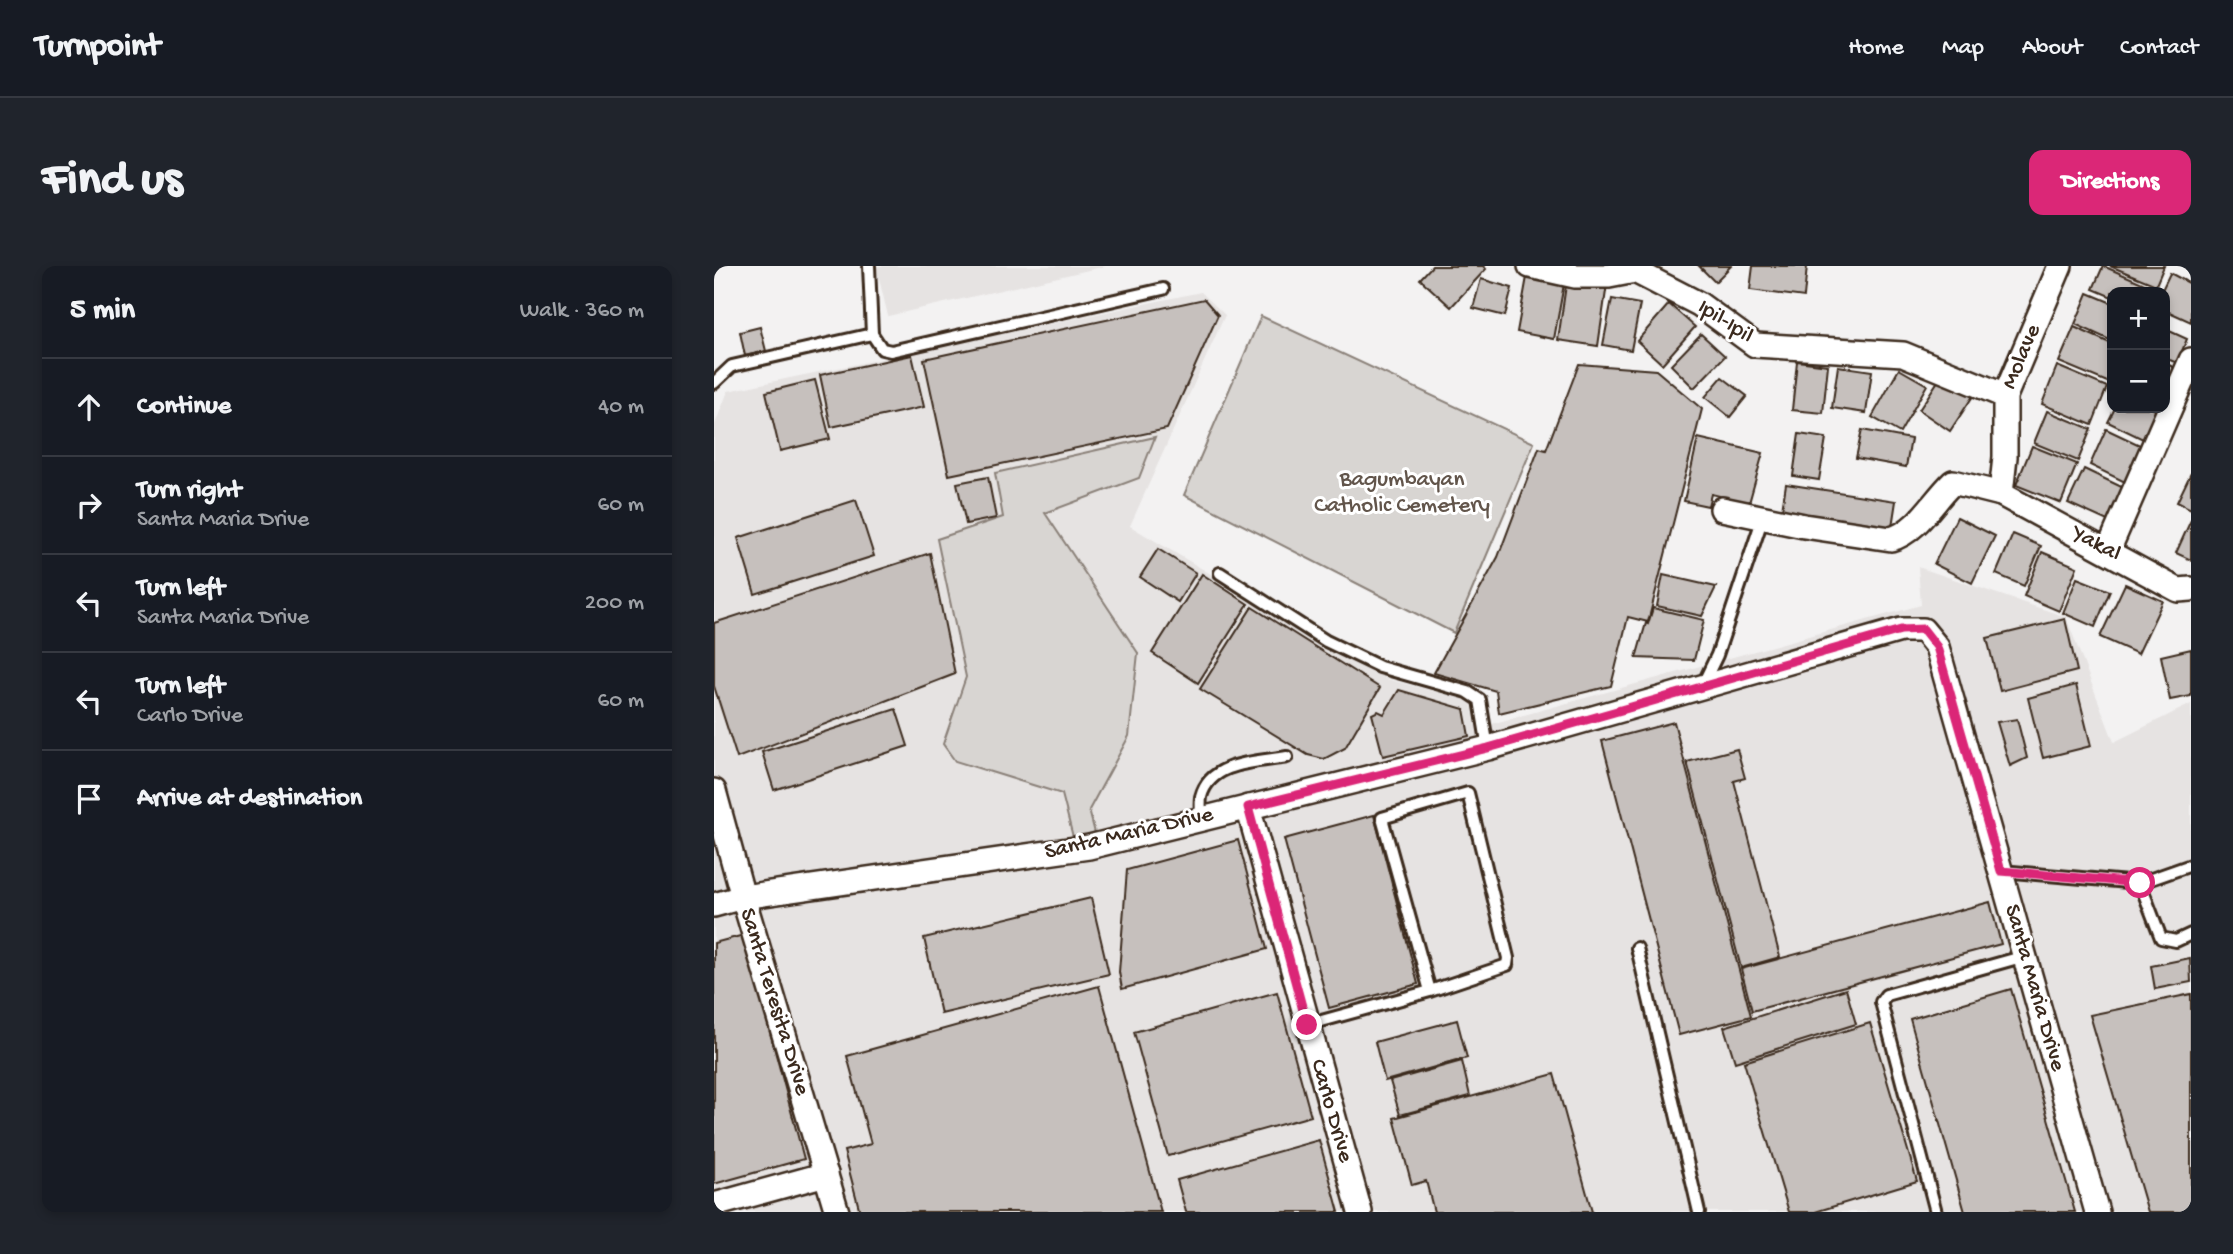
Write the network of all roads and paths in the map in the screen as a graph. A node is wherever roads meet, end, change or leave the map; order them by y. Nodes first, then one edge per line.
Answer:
1 (869, 266) edge
2 (1530, 266) edge
3 (2060, 266) edge
4 (1637, 269) edge
5 (1163, 289) dead end
6 (872, 334) junction
7 (2191, 360) edge
8 (714, 383) edge
9 (2004, 396) junction
10 (2001, 494) junction
11 (1722, 509) dead end
12 (1763, 517) junction
13 (2108, 551) junction
14 (1220, 573) dead end
15 (2191, 589) edge
16 (1701, 686) junction
17 (1488, 748) junction
18 (1287, 757) dead end
19 (714, 791) edge
20 (1248, 807) junction
21 (1201, 819) junction
22 (2191, 865) edge
23 (2001, 871) junction
24 (2140, 883) junction
25 (743, 897) junction
26 (714, 905) edge
27 (2191, 934) edge
28 (1637, 948) dead end
29 (2025, 956) junction
30 (1430, 991) junction
31 (1307, 1025) junction
32 (826, 1174) junction
33 (714, 1205) edge
34 (837, 1212) edge
35 (1360, 1212) edge
36 (1699, 1212) edge
37 (1936, 1212) edge
38 (2097, 1212) edge

1 - 6 lane
2 - 4 street, Ipil-Ipil
3 - 9 street, Molave
4 - 9 street, Ipil-Ipil
5 - 6 lane
6 - 8 lane
7 - 13 street
9 - 10 street, Molave
10 - 12 street, Yakal
10 - 13 street, Yakal
11 - 12 street
12 - 16 lane
13 - 15 street, Yakal
14 - 17 lane
16 - 17 street, Santa Maria Drive
16 - 23 street, Santa Maria Drive
17 - 20 street, Santa Maria Drive
18 - 21 lane
19 - 25 street, Santa Teresita Drive
20 - 21 street, Santa Maria Drive
20 - 31 street, Carlo Drive
21 - 25 street, Santa Maria Drive
22 - 24 lane
23 - 24 lane
23 - 29 street, Santa Maria Drive
24 - 27 lane
25 - 26 street, Santa Maria Drive
25 - 32 street, Santa Teresita Drive
28 - 36 lane
29 - 37 lane
29 - 38 street, Santa Maria Drive
30 - 30 lane
30 - 31 lane
31 - 35 street, Carlo Drive
32 - 33 street
32 - 34 street, Santa Teresita Drive

